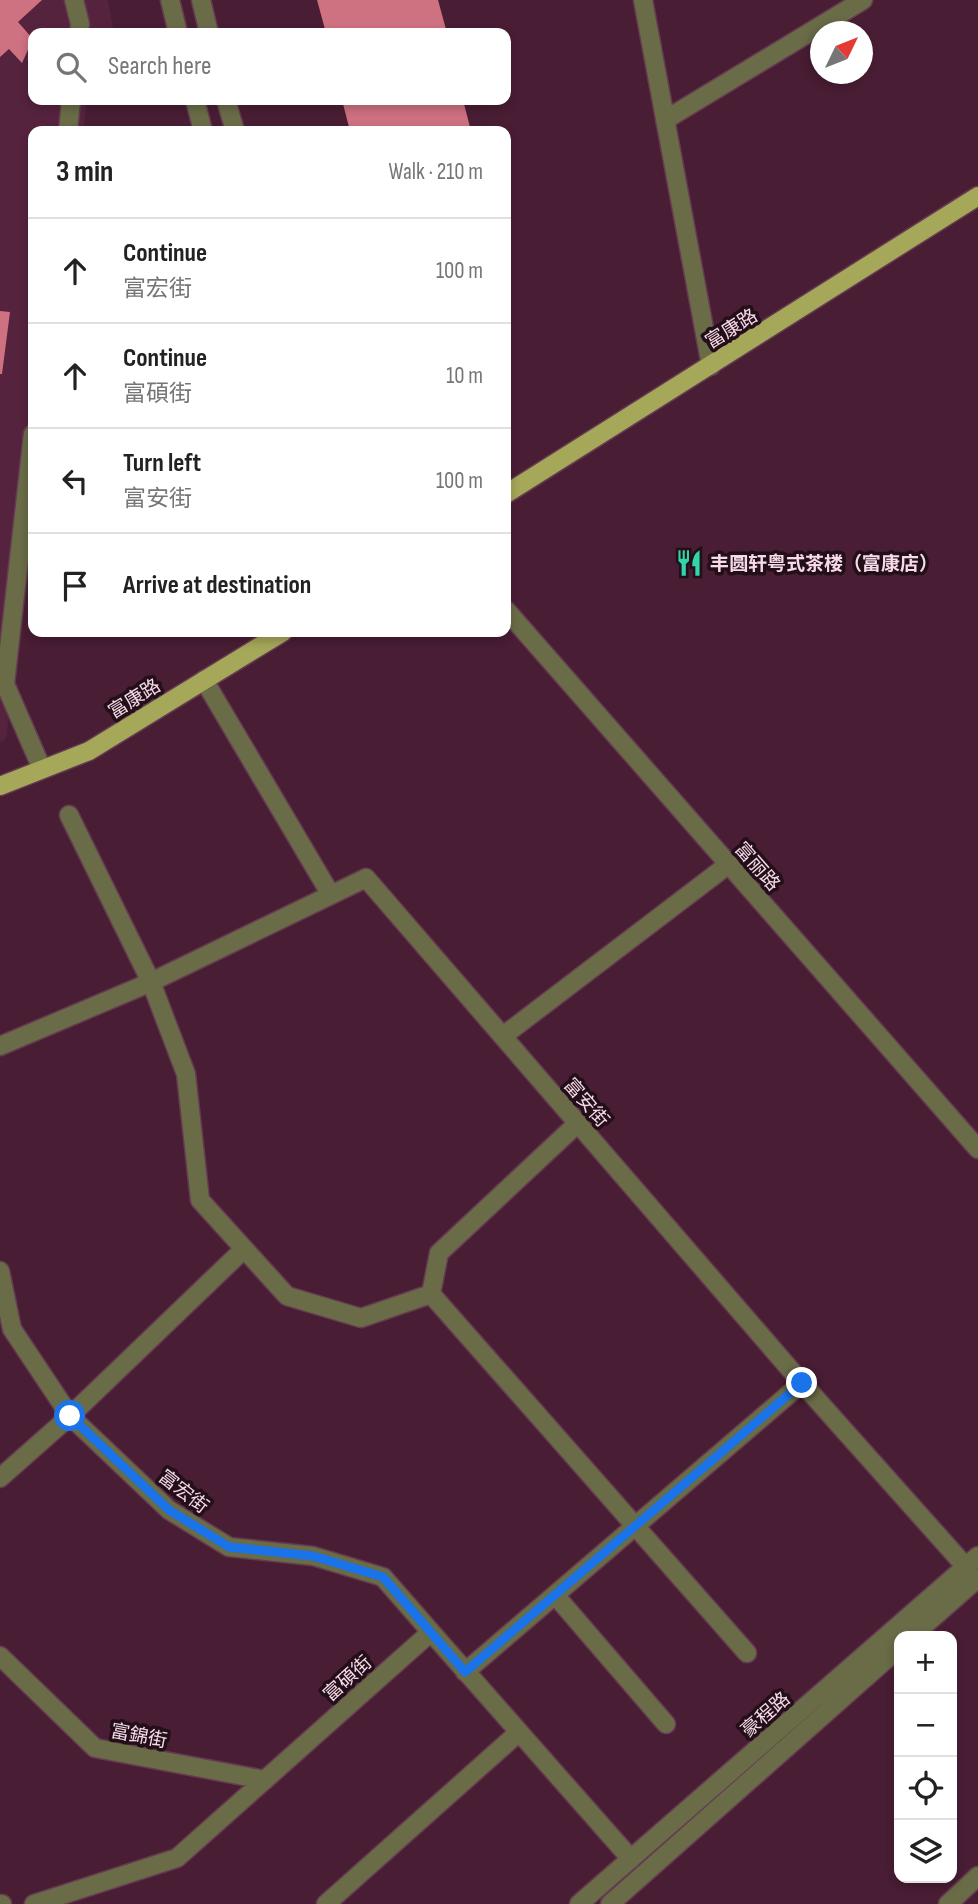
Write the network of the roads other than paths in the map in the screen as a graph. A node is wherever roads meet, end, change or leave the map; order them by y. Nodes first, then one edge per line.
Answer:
1 (74, 0) edge
2 (170, 0) edge
3 (201, 0) edge
4 (643, 0) edge
5 (853, 3) edge
6 (80, 28) edge
7 (177, 28) edge
8 (208, 28) edge
9 (71, 105) edge
10 (196, 105) edge
11 (227, 105) edge
12 (665, 120) junction
13 (69, 126) edge
14 (202, 126) edge
15 (234, 126) edge
16 (978, 196) edge
17 (711, 366) junction
18 (28, 479) edge
19 (511, 491) edge
20 (511, 616) edge
21 (275, 637) edge
22 (204, 680) junction
23 (43, 769) junction
24 (0, 786) edge
25 (69, 815) dead end
26 (729, 864) junction
27 (331, 895) junction
28 (151, 982) junction
29 (503, 1037) junction
30 (0, 1046) edge
31 (578, 1123) junction
32 (978, 1149) edge
33 (244, 1249) junction
34 (0, 1271) edge
35 (431, 1294) junction
36 (802, 1383) junction
37 (70, 1416) junction
38 (0, 1478) edge
39 (635, 1526) junction
40 (974, 1567) edge
41 (555, 1595) junction
42 (916, 1631) edge
43 (431, 1632) junction
44 (894, 1652) edge
45 (747, 1653) dead end
46 (0, 1656) edge
47 (465, 1672) junction
48 (666, 1724) dead end
49 (518, 1733) junction
50 (265, 1780) junction
51 (631, 1859) junction
52 (978, 1876) edge
53 (34, 1904) edge
54 (326, 1904) edge
55 (579, 1904) edge
56 (610, 1904) edge
57 (948, 1904) edge

1 - 6 street
2 - 7 street
3 - 8 street
4 - 12 street
5 - 12 street
9 - 13 street
10 - 14 street
11 - 15 street
12 - 17 street
16 - 17 main road, 富康路
17 - 19 main road, 富康路
18 - 23 street
20 - 26 street, 富丽路
21 - 22 main road, 富康路
22 - 23 main road, 富康路
22 - 27 street
23 - 24 main road, 富康路
25 - 28 street
26 - 29 street
26 - 32 street, 富丽路
27 - 28 street, 富安街
27 - 29 street, 富安街
28 - 30 street, 富安街
28 - 33 street
29 - 31 street, 富安街
31 - 35 street
31 - 36 street, 富安街
33 - 35 street
33 - 37 street
34 - 37 street, 富宏街
35 - 39 street
36 - 39 street
36 - 40 street, 富安街
37 - 38 street
37 - 43 street, 富宏街
39 - 41 street
39 - 45 street
40 - 42 street
40 - 51 street, 豪程路
41 - 47 street
41 - 48 street
43 - 47 street
43 - 50 street, 富碩街
44 - 56 street, 豪程路
46 - 50 street, 富錦街
47 - 49 street
49 - 51 street
49 - 54 street
50 - 53 street, 富碩街
51 - 55 street, 豪程路
52 - 57 street

